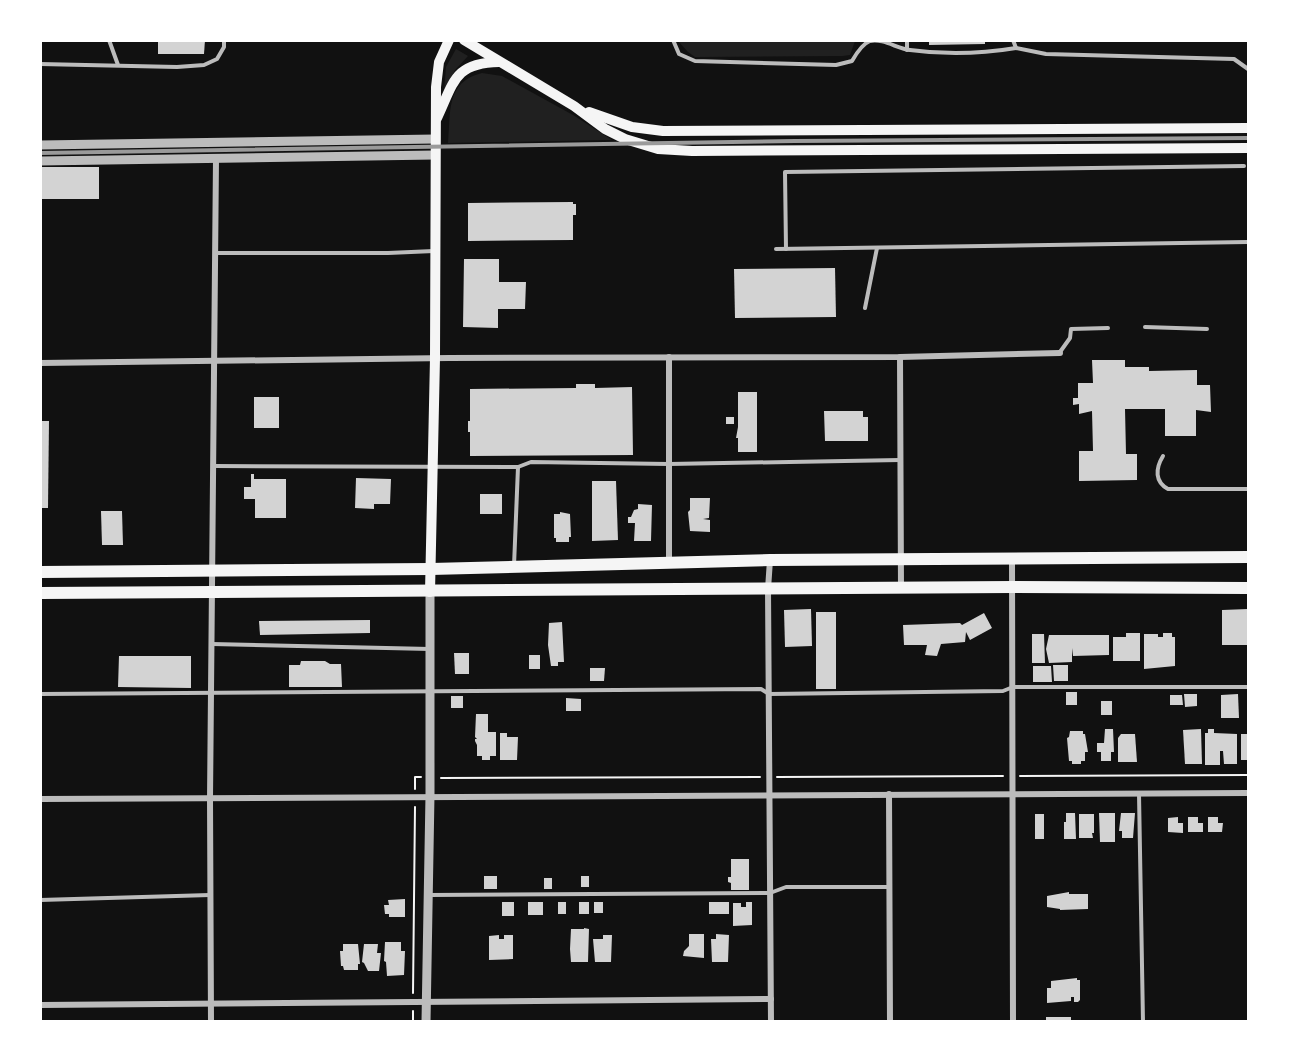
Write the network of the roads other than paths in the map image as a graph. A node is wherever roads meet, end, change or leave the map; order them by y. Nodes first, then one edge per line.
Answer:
1 (109, 40) edge
2 (224, 40) edge
3 (449, 40) edge
4 (464, 40) edge
5 (673, 40) edge
6 (907, 40) edge
7 (1013, 40) edge
8 (1016, 48) junction
9 (907, 50) junction
10 (499, 62) junction
11 (40, 64) edge
12 (118, 65) junction
13 (1248, 69) edge
14 (574, 106) junction
15 (435, 120) junction
16 (1248, 128) edge
17 (435, 139) junction
18 (40, 145) edge
19 (1248, 148) edge
20 (435, 155) junction
21 (216, 159) junction
22 (40, 161) edge
23 (1244, 166) dead end
24 (1248, 242) edge
25 (877, 248) junction
26 (776, 249) dead end
27 (786, 249) junction
28 (435, 251) junction
29 (215, 253) junction
30 (865, 308) dead end
31 (1145, 327) dead end
32 (1108, 328) dead end
33 (1207, 329) dead end
34 (1060, 353) joint
35 (669, 357) junction
36 (900, 357) junction
37 (435, 358) junction
38 (213, 362) junction
39 (40, 363) edge
40 (1162, 456) dead end
41 (900, 460) junction
42 (669, 464) junction
43 (213, 466) junction
44 (433, 466) junction
45 (518, 467) junction
46 (1248, 489) edge
47 (1248, 557) edge
48 (901, 559) junction
49 (770, 560) junction
50 (1012, 560) junction
51 (669, 564) junction
52 (514, 567) junction
53 (431, 569) junction
54 (213, 570) junction
55 (40, 572) edge
56 (1013, 588) junction
57 (1248, 588) edge
58 (768, 589) junction
59 (901, 589) junction
60 (212, 592) junction
61 (430, 592) junction
62 (40, 593) edge
63 (212, 644) junction
64 (430, 649) junction
65 (1013, 687) junction
66 (1248, 687) edge
67 (430, 691) junction
68 (40, 694) edge
69 (211, 694) junction
70 (769, 694) junction
71 (1248, 792) edge
72 (1012, 793) junction
73 (1139, 793) junction
74 (889, 794) junction
75 (430, 795) junction
76 (770, 795) junction
77 (40, 799) edge
78 (210, 799) junction
79 (889, 888) junction
80 (770, 893) junction
81 (211, 895) junction
82 (428, 895) junction
83 (40, 900) edge
84 (771, 999) junction
85 (427, 1001) junction
86 (211, 1002) junction
87 (40, 1005) edge
88 (211, 1022) edge
89 (426, 1022) edge
90 (771, 1022) edge
91 (890, 1022) edge
92 (1013, 1022) edge
93 (1143, 1022) edge

1 - 12 lane
2 - 12 lane
3 - 15 main road
4 - 10 main road
5 - 9 lane
6 - 9 lane
7 - 8 lane
8 - 9 lane
8 - 13 lane
10 - 14 main road
10 - 15 main road
11 - 12 lane
14 - 16 main road
14 - 19 main road
15 - 17 main road
17 - 18 street
17 - 20 main road
20 - 21 street
20 - 28 main road
21 - 22 street
21 - 29 street
23 - 27 lane
24 - 25 lane
25 - 27 lane
25 - 30 lane
26 - 27 lane
28 - 29 lane
28 - 37 main road
29 - 38 street
31 - 33 lane
32 - 34 lane
34 - 36 street
35 - 36 street
35 - 37 street
35 - 42 street
36 - 41 street
37 - 38 street
37 - 44 main road
38 - 39 street
38 - 43 street
40 - 46 lane
41 - 42 lane
41 - 48 street
42 - 45 lane
42 - 51 street
43 - 44 lane
43 - 54 street
44 - 45 lane
44 - 53 main road
45 - 52 lane
47 - 50 highway
48 - 49 highway
48 - 50 highway
48 - 59 street
49 - 51 highway
49 - 58 street
50 - 56 street
51 - 52 highway
52 - 53 highway
53 - 54 highway
53 - 61 main road
54 - 55 highway
54 - 60 street
56 - 57 highway
56 - 59 highway
56 - 65 street
58 - 59 highway
58 - 61 highway
58 - 70 street
60 - 61 highway
60 - 62 highway
60 - 63 street
61 - 64 street
63 - 64 lane
63 - 69 street
64 - 67 street
65 - 66 lane
65 - 70 lane
65 - 72 street
67 - 69 lane
67 - 70 lane
67 - 75 street
68 - 69 lane
69 - 78 street
70 - 76 street
71 - 73 street
72 - 73 street
72 - 74 street
72 - 92 street
73 - 93 lane
74 - 76 street
74 - 79 street
75 - 76 street
75 - 78 street
75 - 82 street
76 - 80 street
77 - 78 street
78 - 81 street
79 - 80 lane
79 - 91 street
80 - 82 lane
80 - 84 street
81 - 83 lane
81 - 86 street
82 - 85 street
84 - 85 street
84 - 90 street
85 - 86 street
85 - 89 street
86 - 87 street
86 - 88 street

